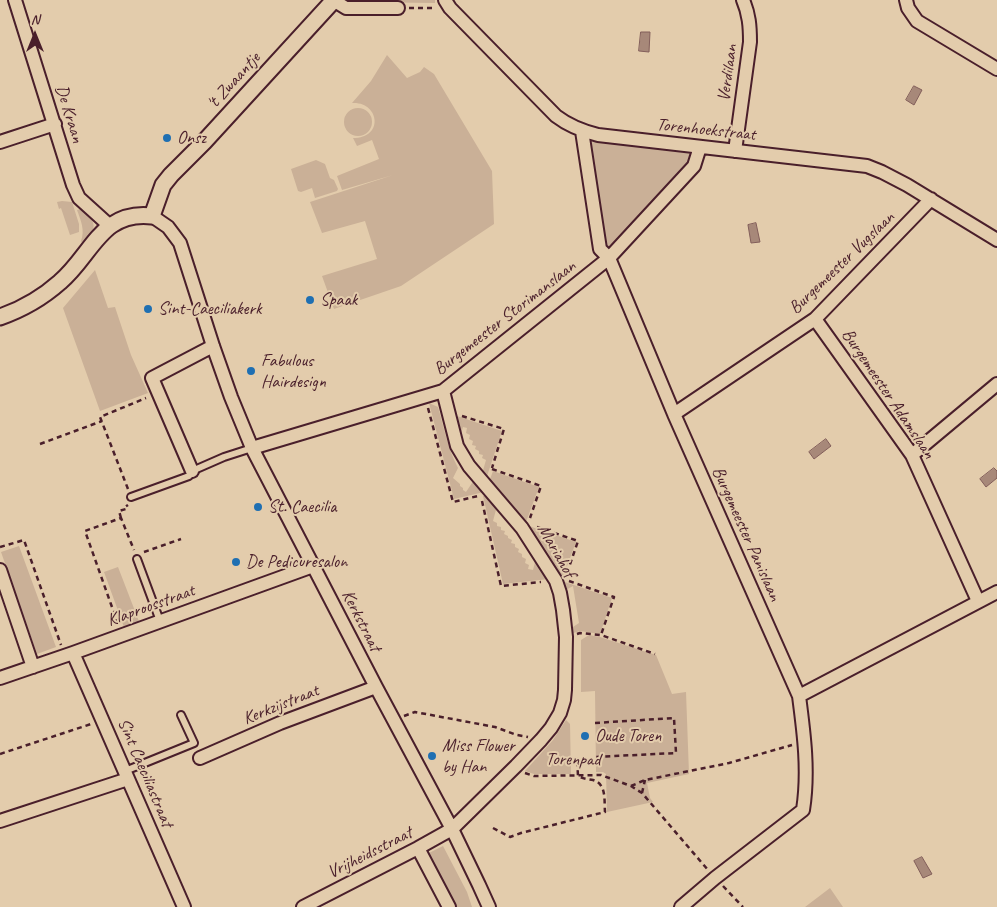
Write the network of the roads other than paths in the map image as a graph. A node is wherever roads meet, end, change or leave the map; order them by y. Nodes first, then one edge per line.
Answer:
1 (15, 0) edge
2 (334, 0) edge
3 (743, 0) edge
4 (906, 0) edge
5 (448, 4) edge
6 (398, 8) road end
7 (997, 69) edge
8 (55, 124) junction
9 (582, 131) junction
10 (0, 142) edge
11 (700, 147) junction
12 (735, 151) junction
13 (931, 199) junction
14 (152, 216) junction
15 (110, 226) junction
16 (997, 240) edge
17 (609, 258) junction
18 (0, 317) edge
19 (815, 318) junction
20 (213, 346) junction
21 (997, 384) edge
22 (443, 391) junction
23 (674, 414) junction
24 (252, 448) junction
25 (912, 455) junction
26 (192, 471) junction
27 (131, 497) road end
28 (136, 557) road end
29 (313, 566) junction
30 (0, 570) edge
31 (997, 592) edge
32 (978, 601) junction
33 (160, 621) junction
34 (69, 655) junction
35 (33, 667) junction
36 (0, 678) edge
37 (376, 687) junction
38 (799, 696) junction
39 (181, 715) dead end
40 (200, 758) dead end
41 (126, 774) junction
42 (0, 821) edge
43 (452, 829) junction
44 (418, 848) junction
45 (184, 907) edge
46 (303, 907) edge
47 (449, 907) edge
48 (489, 907) edge
49 (681, 907) edge

1 - 8 street, De Kraan
2 - 6 street, 't Zwaantje
2 - 14 street, 't Zwaantje
3 - 12 street, Verdilaan
4 - 7 street
5 - 9 street, Torenhoekstraat
8 - 10 street
8 - 15 street, De Kraan
9 - 11 street, Torenhoekstraat
9 - 17 street, Burgemeester Panislaan
11 - 12 street, Torenhoekstraat
11 - 17 street, Burgemeester Storimanslaan
12 - 13 street, Torenhoekstraat
13 - 16 street, Torenhoekstraat
13 - 19 street, Burgemeester Vugslaan
14 - 15 street
14 - 20 street, Kerkstraat
15 - 18 street
17 - 22 street, Burgemeester Storimanslaan
17 - 23 street, Burgemeester Panislaan
19 - 23 street, Burgemeester Vugslaan
19 - 25 street, Burgemeester Adamslaan
20 - 24 street, Kerkstraat
20 - 26 street
21 - 25 street
22 - 24 street, Burgemeester Storimanslaan
22 - 43 street, Mariahof
23 - 38 street, Burgemeester Panislaan
24 - 26 lane
24 - 29 street, Kerkstraat
25 - 32 street, Burgemeester Adamslaan
26 - 27 lane
28 - 33 lane
29 - 33 street, Klaproosstraat
29 - 37 street, Kerkstraat
30 - 35 street
31 - 32 street
32 - 38 street
33 - 34 street, Klaproosstraat
34 - 35 street, Klaproosstraat
34 - 41 street, Sint Caeciliastraat
35 - 36 street, Klaproosstraat
37 - 40 street, Kerkzijstraat
37 - 43 street, Kerkstraat
38 - 49 street, Burgemeester Panislaan
39 - 41 lane
41 - 42 street
41 - 45 street, Sint Caeciliastraat
43 - 44 street, Vrijheidsstraat
43 - 48 street, Kerkstraat
44 - 46 street, Vrijheidsstraat
44 - 47 street

